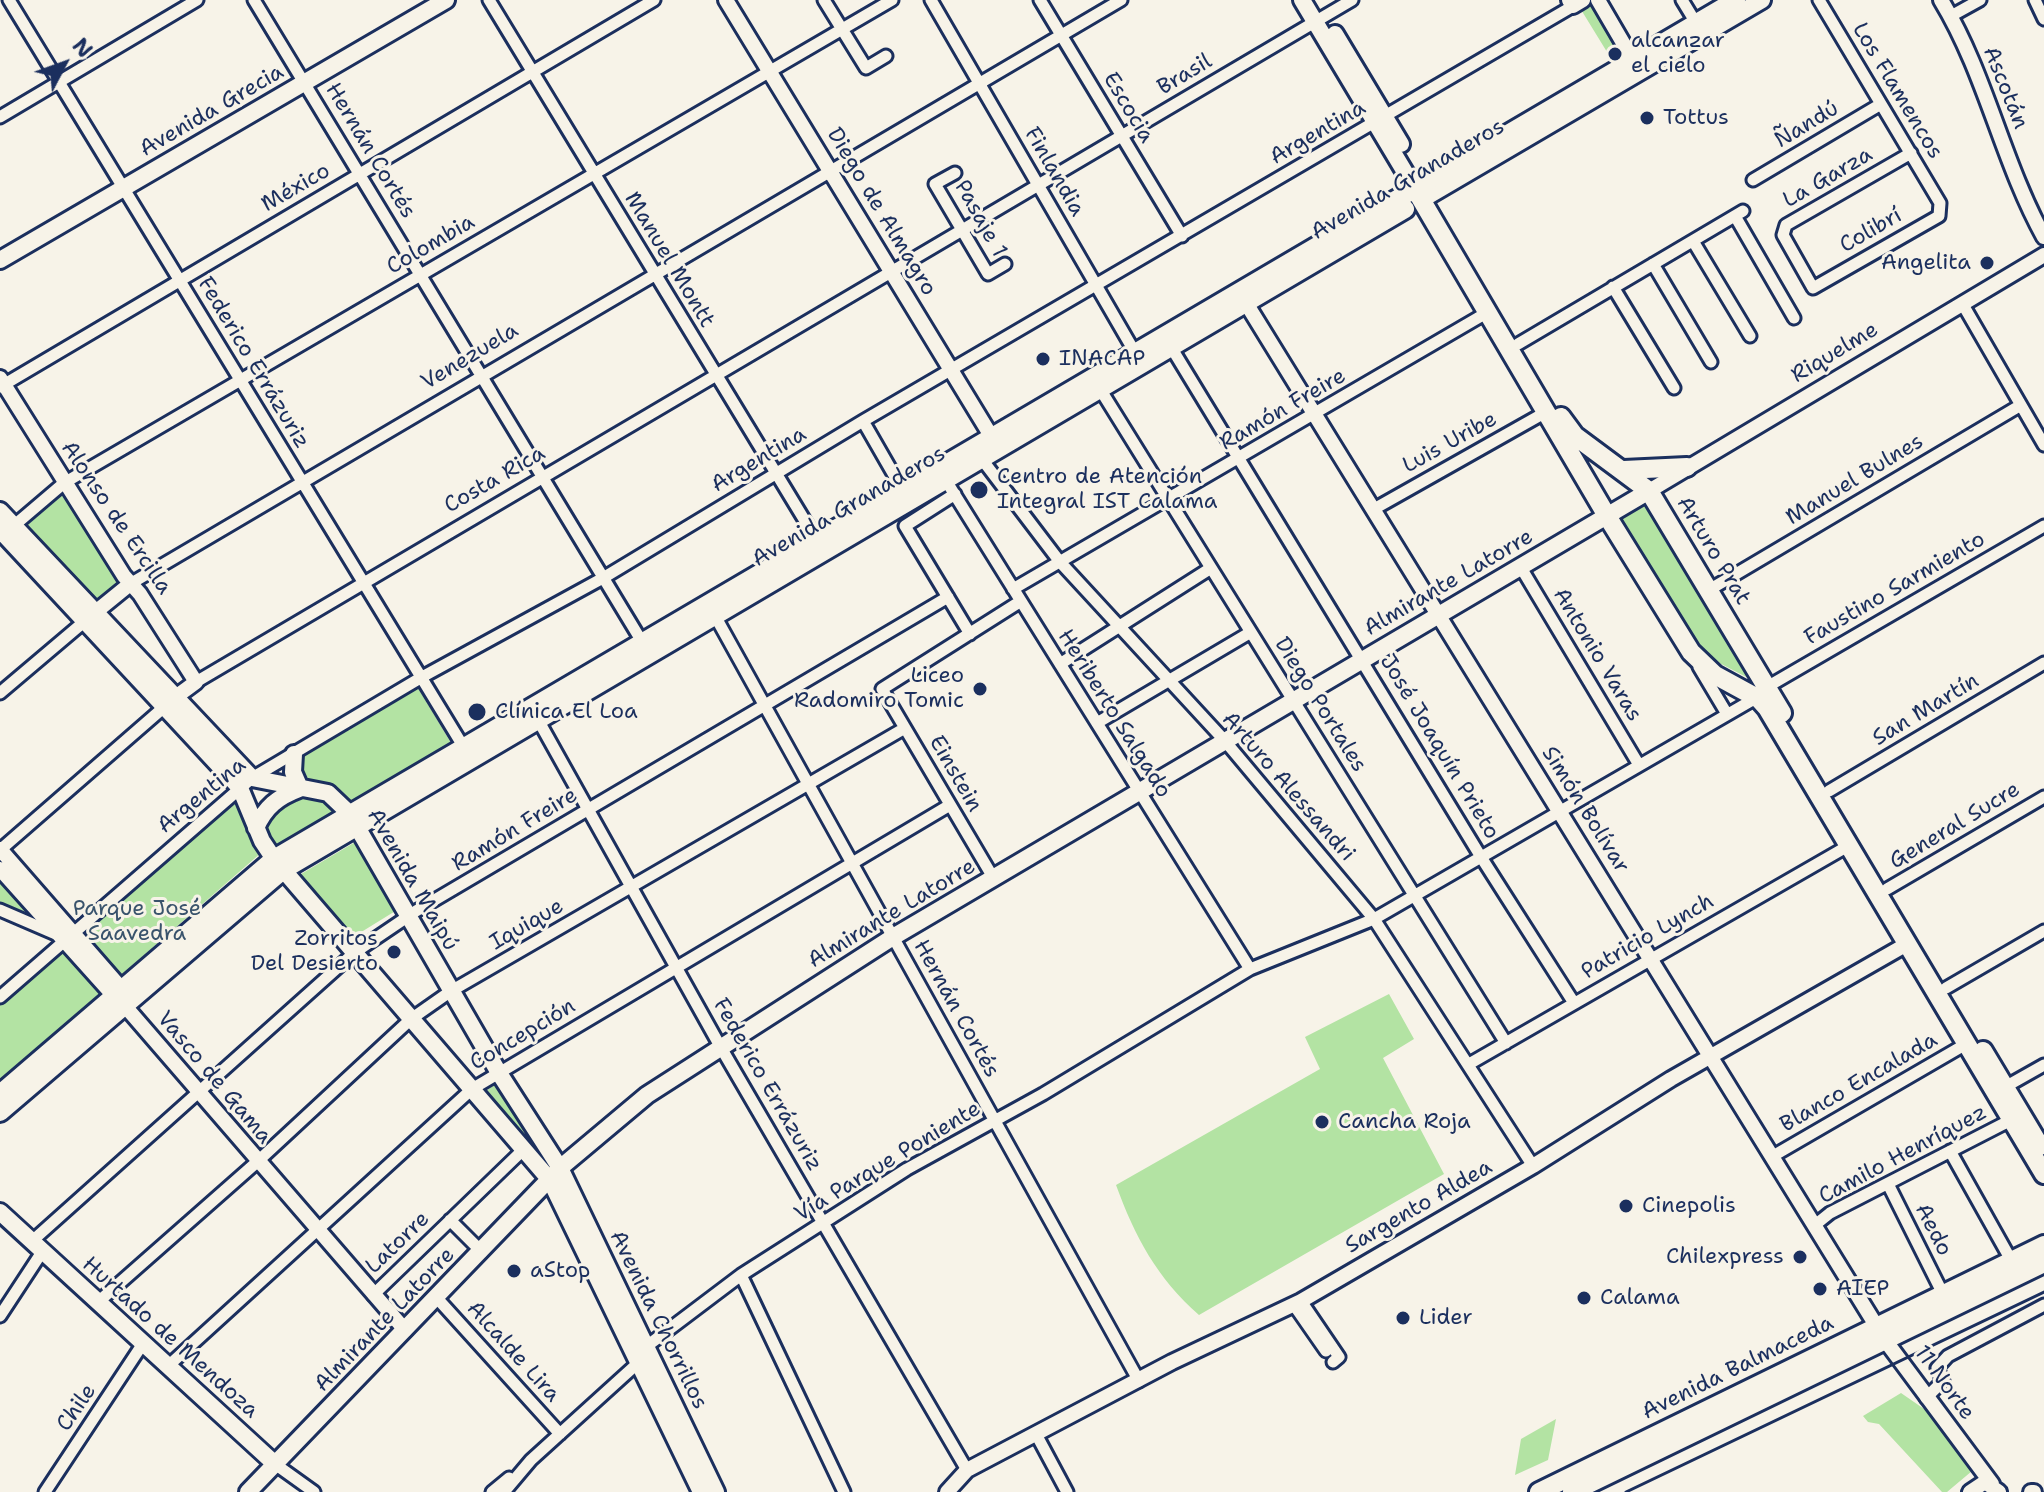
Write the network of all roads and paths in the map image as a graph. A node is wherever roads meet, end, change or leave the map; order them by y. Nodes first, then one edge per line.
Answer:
1 (9, 0) edge
2 (197, 0) edge
3 (254, 0) edge
4 (425, 0) edge
5 (446, 0) edge
6 (489, 0) edge
7 (654, 0) edge
8 (726, 0) edge
9 (824, 0) edge
10 (892, 0) edge
11 (931, 0) edge
12 (1040, 0) edge
13 (1121, 0) edge
14 (1302, 0) edge
15 (1314, 0) edge
16 (1352, 0) edge
17 (1598, 0) edge
18 (1682, 0) edge
19 (1736, 0) edge
20 (1762, 0) edge
21 (1819, 0) edge
22 (1941, 0) edge
23 (1980, 0) edge
24 (2035, 0) edge
25 (1575, 2) edge
26 (1951, 16) junction
27 (1319, 19) junction
28 (2044, 19) edge
29 (1696, 23) junction
30 (842, 29) junction
31 (1061, 35) junction
32 (886, 56) dead end
33 (1633, 60) junction
34 (531, 71) junction
35 (770, 71) junction
36 (303, 78) junction
37 (59, 82) junction
38 (979, 82) junction
39 (1881, 104) junction
40 (0, 117) edge
41 (1379, 120) junction
42 (1121, 136) junction
43 (1911, 153) junction
44 (830, 170) junction
45 (955, 173) dead end
46 (360, 174) junction
47 (593, 174) junction
48 (1753, 180) dead end
49 (120, 184) junction
50 (1038, 184) junction
51 (1423, 192) junction
52 (1940, 203) joint
53 (962, 229) junction
54 (1182, 236) junction
55 (2044, 237) edge
56 (1693, 241) junction
57 (0, 248) edge
58 (2044, 255) edge
59 (0, 260) edge
60 (1005, 264) dead end
61 (1653, 264) junction
62 (891, 271) junction
63 (420, 274) junction
64 (654, 274) junction
65 (179, 280) junction
66 (1097, 287) junction
67 (1613, 287) junction
68 (1813, 288) joint
69 (1246, 303) junction
70 (1962, 303) junction
71 (1488, 312) junction
72 (1794, 318) dead end
73 (1750, 336) dead end
74 (1518, 344) junction
75 (1171, 347) junction
76 (1138, 358) junction
77 (1711, 362) dead end
78 (953, 370) junction
79 (716, 375) junction
80 (482, 376) junction
81 (239, 379) junction
82 (1, 383) edge
83 (1674, 388) dead end
84 (1100, 389) junction
85 (2021, 405) junction
86 (1546, 412) junction
87 (1315, 415) junction
88 (863, 421) junction
89 (994, 442) junction
90 (2044, 445) edge
91 (981, 458) junction
92 (1238, 458) junction
93 (1687, 467) junction
94 (1624, 470) junction
95 (775, 473) junction
96 (542, 477) junction
97 (302, 482) junction
98 (64, 483) junction
99 (950, 486) junction
100 (902, 489) junction
101 (1649, 491) junction
102 (1167, 499) junction
103 (1374, 509) junction
104 (0, 511) edge
105 (1607, 516) junction
106 (2044, 526) edge
107 (4, 531) edge
108 (816, 539) junction
109 (1060, 562) junction
110 (1520, 566) junction
111 (1211, 568) junction
112 (603, 578) junction
113 (363, 581) junction
114 (130, 584) junction
115 (1013, 589) junction
116 (1709, 590) junction
117 (948, 597) junction
118 (1021, 601) junction
119 (714, 614) junction
120 (1438, 614) junction
121 (90, 617) junction
122 (1118, 628) junction
123 (1251, 632) junction
124 (970, 634) junction
125 (645, 647) junction
126 (1691, 652) junction
127 (1363, 659) junction
128 (2044, 663) edge
129 (1060, 664) junction
130 (422, 677) junction
131 (1167, 681) junction
132 (196, 682) junction
133 (1761, 692) junction
134 (0, 693) edge
135 (1293, 700) junction
136 (168, 703) junction
137 (765, 705) junction
138 (1727, 714) junction
139 (537, 718) junction
140 (1097, 723) junction
141 (905, 728) junction
142 (1225, 741) junction
143 (463, 746) junction
144 (294, 754) junction
145 (1639, 765) junction
146 (246, 783) junction
147 (808, 784) junction
148 (300, 788) junction
149 (1829, 791) junction
150 (1139, 792) junction
151 (2044, 797) edge
152 (950, 805) junction
153 (588, 810) junction
154 (1559, 810) junction
155 (353, 820) junction
156 (256, 828) junction
157 (1848, 846) junction
158 (0, 850) edge
159 (1481, 857) junction
160 (852, 863) junction
161 (278, 864) junction
162 (0, 869) edge
163 (994, 879) junction
164 (631, 889) junction
165 (1887, 889) junction
166 (1415, 896) junction
167 (0, 910) edge
168 (407, 917) junction
169 (1374, 919) junction
170 (2044, 931) edge
171 (70, 935) junction
172 (893, 937) junction
173 (1907, 944) junction
174 (354, 953) junction
175 (1650, 958) junction
176 (676, 968) junction
177 (1250, 969) junction
178 (1946, 988) junction
179 (451, 991) junction
180 (0, 997) edge
181 (120, 997) junction
182 (1574, 1003) junction
183 (411, 1019) junction
184 (1506, 1043) junction
185 (1966, 1044) junction
186 (720, 1046) junction
187 (1711, 1056) junction
188 (1469, 1064) junction
189 (2044, 1065) edge
190 (499, 1073) junction
191 (2005, 1087) junction
192 (472, 1089) junction
193 (198, 1093) junction
194 (0, 1094) edge
195 (0, 1112) edge
196 (995, 1121) junction
197 (2009, 1121) junction
198 (524, 1149) junction
199 (1950, 1151) junction
200 (2044, 1152) edge
201 (1773, 1156) junction
202 (257, 1162) junction
203 (1533, 1166) junction
204 (555, 1174) junction
205 (2044, 1174) edge
206 (1888, 1184) junction
207 (450, 1220) junction
208 (3, 1221) edge
209 (824, 1223) junction
210 (1815, 1225) junction
211 (316, 1230) junction
212 (2044, 1245) edge
213 (36, 1247) junction
214 (482, 1252) junction
215 (2011, 1260) junction
216 (2044, 1263) edge
217 (741, 1275) junction
218 (1943, 1294) junction
219 (373, 1295) junction
220 (436, 1297) junction
221 (97, 1303) junction
222 (1298, 1303) junction
223 (2044, 1305) edge
224 (0, 1316) edge
225 (405, 1330) junction
226 (1881, 1333) junction
227 (142, 1345) junction
228 (647, 1346) junction
229 (638, 1363) junction
230 (167, 1367) junction
231 (1139, 1381) junction
232 (1926, 1398) junction
233 (560, 1434) junction
234 (1036, 1434) junction
235 (531, 1460) junction
236 (275, 1464) junction
237 (967, 1470) junction
238 (1985, 1488) edge
239 (45, 1492) edge
240 (248, 1492) edge
241 (314, 1492) edge
242 (492, 1492) edge
243 (504, 1492) edge
244 (701, 1492) edge
245 (716, 1492) edge
246 (844, 1492) edge
247 (947, 1492) edge
248 (1067, 1492) edge
249 (1539, 1492) edge
250 (1572, 1492) edge

1 - 37 street, Federico Errázuriz
2 - 37 street
3 - 36 street, Hernán Cortés
4 - 36 main road, Avenida Grecia
5 - 36 main road, Avenida Grecia
6 - 34 street, Manuel Montt
7 - 34 street, México
8 - 35 street, Diego de Almagro
9 - 30 street
10 - 30 street, Colombia
11 - 38 street, Finlandia
12 - 31 street, Escocia
13 - 31 street, Venezuela
14 - 27 main road, Arturo Prat
15 - 27 main road, Arturo Prat
16 - 27 street, Brasil
17 - 33 street
18 - 29 street
19 - 29 main road, Avenida Granaderos
20 - 51 main road, Avenida Granaderos
21 - 39 street, Los Flamencos
22 - 26 street, Ascotán
23 - 26 street
24 - 28 street
25 - 41 street, Argentina
26 - 55 street, Ascotán
27 - 41 main road, Arturo Prat
27 - 42 street, Brasil
29 - 33 main road, Avenida Granaderos
30 - 32 street
30 - 35 street, Colombia
31 - 38 street, Venezuela
31 - 42 street, Escocia
33 - 51 main road, Avenida Granaderos
34 - 46 street, México
34 - 47 street, Manuel Montt
35 - 44 street, Diego de Almagro
35 - 47 street, Colombia
36 - 46 street, Hernán Cortés
36 - 49 main road, Avenida Grecia
37 - 40 street
37 - 49 street, Federico Errázuriz
38 - 44 street, Venezuela
38 - 50 street, Finlandia
39 - 43 street, Los Flamencos
39 - 48 street, Ñandú
41 - 51 main road, Arturo Prat
41 - 54 street, Argentina
42 - 50 street, Brasil
42 - 54 street, Escocia
43 - 52 street, Los Flamencos
43 - 68 street, La Garza
44 - 62 street, Diego de Almagro
44 - 64 street, Venezuela
45 - 53 street, Pasaje 1
46 - 63 street, Hernán Cortés
46 - 65 street, México
47 - 63 street, Colombia
47 - 64 street, Manuel Montt
49 - 57 main road, Avenida Grecia
49 - 59 main road, Avenida Grecia
49 - 65 street, Federico Errázuriz
50 - 53 street, Costa Rica
50 - 66 street, Finlandia
51 - 69 main road, Avenida Granaderos
51 - 71 main road, Arturo Prat
51 - 74 main road, Arturo Prat
51 - 76 main road, Avenida Granaderos
52 - 68 street, Colibrí
53 - 60 street, Pasaje 1
53 - 62 street, Costa Rica
54 - 66 street, Argentina
56 - 61 street
56 - 72 street
56 - 73 street
58 - 70 street, Riquelme
61 - 67 street
61 - 77 street
62 - 78 street, Diego de Almagro
62 - 79 street, Costa Rica
63 - 80 street, Hernán Cortés
63 - 81 street, Colombia
64 - 79 street, Manuel Montt
64 - 80 street, Venezuela
65 - 81 street, Federico Errázuriz
65 - 82 street, México
66 - 76 street, Finlandia
66 - 78 street, Argentina
67 - 74 street
67 - 83 street
69 - 75 main road, Avenida Granaderos
69 - 87 street, Simón Bolívar
70 - 85 street
70 - 93 street, Riquelme
71 - 86 main road, Arturo Prat
71 - 87 street, Ramón Freire
74 - 94 main road, Arturo Prat
75 - 76 main road, Avenida Granaderos
75 - 92 street, José Joaquín Prieto
76 - 84 main road, Avenida Granaderos
76 - 89 main road, Avenida Granaderos
78 - 88 street, Argentina
78 - 89 street, Diego de Almagro
79 - 95 street, Manuel Montt
79 - 96 street, Costa Rica
80 - 96 street, Hernán Cortés
80 - 97 street, Venezuela
81 - 97 street, Federico Errázuriz
81 - 98 street, Colombia
82 - 98 street, Alonso de Ercilla
84 - 89 main road, Avenida Granaderos
84 - 102 street, Diego Portales
85 - 90 street
85 - 116 street, Manuel Bulnes
86 - 103 street, Luis Uribe
86 - 105 main road, Arturo Prat
87 - 92 street, Ramón Freire
87 - 103 street, Simón Bolívar
88 - 95 street, Argentina
88 - 100 street
89 - 91 main road, Avenida Granaderos
89 - 100 main road, Avenida Granaderos
91 - 99 main road, Avenida Granaderos
91 - 109 street, Arturo Alessandri
92 - 102 street, Ramón Freire
92 - 127 street, José Joaquín Prieto
93 - 94 main road
93 - 101 street, Riquelme
94 - 101 main road, Arturo Prat
95 - 108 street, Manuel Montt
95 - 112 street, Argentina
96 - 112 street, Hernán Cortés
96 - 113 street, Costa Rica
97 - 113 street, Federico Errázuriz
97 - 114 street, Venezuela
98 - 107 street, Colombia
98 - 114 street, Alonso de Ercilla
99 - 115 street, Heriberto Salgado
99 - 117 street
99 - 119 main road, Avenida Granaderos
100 - 108 main road, Avenida Granaderos
101 - 105 main road, Almirante Latorre
101 - 116 main road, Arturo Prat
102 - 109 street, Ramón Freire
102 - 111 street, Diego Portales
103 - 120 street, Simón Bolívar
104 - 107 main road
105 - 110 main road, Almirante Latorre
105 - 126 main road, Arturo Prat
106 - 133 street, Faustino Sarmiento
107 - 121 main road
108 - 125 main road, Avenida Granaderos
109 - 115 street, Ramón Freire
109 - 122 street, Arturo Alessandri
110 - 120 main road, Almirante Latorre
110 - 145 street, Antonio Varas
111 - 122 street
111 - 123 street, Diego Portales
112 - 125 street, Hernán Cortés
112 - 130 street, Argentina
113 - 130 street, Federico Errázuriz
113 - 132 street, Costa Rica
114 - 121 street, Venezuela
114 - 132 street, Alonso de Ercilla
115 - 118 street, Heriberto Salgado
116 - 133 main road, Arturo Prat
117 - 124 street
117 - 137 street, Ramón Freire
118 - 124 street
118 - 129 street, Heriberto Salgado
119 - 125 main road, Avenida Granaderos
119 - 137 street, Hernán Cortés
120 - 127 main road, Almirante Latorre
120 - 154 street, Simón Bolívar
121 - 134 street, Venezuela
121 - 136 main road
122 - 129 street
122 - 131 street, Arturo Alessandri
123 - 131 street
123 - 135 street, Diego Portales
124 - 141 street, Einstein
125 - 139 main road, Avenida Granaderos
125 - 143 main road, Avenida Granaderos
126 - 133 main road, Arturo Prat
126 - 138 street, Arturo Prat
127 - 135 main road, Almirante Latorre
127 - 159 street, José Joaquín Prieto
128 - 149 street, San Martín
129 - 140 street, Heriberto Salgado
130 - 143 street, Federico Errázuriz
130 - 144 street, Argentina
131 - 140 street
131 - 142 street, Arturo Alessandri
132 - 136 street, Costa Rica
133 - 138 street, Faustino Sarmiento
133 - 149 main road, Arturo Prat
133 - 157 main road, Arturo Prat
135 - 142 main road, Almirante Latorre
135 - 166 street, Diego Portales
136 - 146 main road
136 - 158 street, Costa Rica
137 - 147 street, Hernán Cortés
137 - 153 street, Ramón Freire
138 - 145 street, Faustino Sarmiento
139 - 153 street, Federico Errázuriz
139 - 155 main road, Avenida Granaderos
140 - 150 street, Heriberto Salgado
141 - 147 street, Iquique
141 - 152 street, Einstein
142 - 150 main road, Almirante Latorre
142 - 169 street, Arturo Alessandri
143 - 155 main road, Avenida Granaderos
144 - 146 street, Argentina
144 - 148 main road
145 - 154 street, Faustino Sarmiento
146 - 148 main road, Avenida Maipú
146 - 156 main road
146 - 171 street, Argentina
147 - 160 street, Hernán Cortés
147 - 164 street, Iquique
148 - 155 main road, Avenida Maipú
148 - 156 main road
149 - 165 main road, Arturo Prat
150 - 163 main road, Almirante Latorre
150 - 177 street, Heriberto Salgado
151 - 165 street, General Sucre
152 - 160 street, Concepción
152 - 163 street, Einstein
153 - 164 street, Federico Errázuriz
153 - 168 street, Ramón Freire
154 - 159 street, Faustino Sarmiento
154 - 175 street, Simón Bolívar
155 - 161 main road, Avenida Granaderos
155 - 168 main road, Avenida Maipú
156 - 161 main road
157 - 173 main road, Arturo Prat
157 - 175 street, Patricio Lynch
158 - 171 street, Vasco de Gama
159 - 166 street, Faustino Sarmiento
159 - 182 street, José Joaquín Prieto
160 - 172 street, Hernán Cortés
160 - 176 street, Concepción
161 - 174 main road
161 - 181 main road, Avenida Granaderos
162 - 171 street, Vasco de Gama
163 - 172 main road, Almirante Latorre
164 - 176 street, Federico Errázuriz
164 - 179 street, Iquique
165 - 178 main road, Arturo Prat
166 - 169 street, Faustino Sarmiento
166 - 184 street, Diego Portales
167 - 171 street
168 - 174 street, Ramón Freire
168 - 179 main road, Avenida Maipú
169 - 177 street, Vía Parque Poniente
169 - 188 street, Arturo Alessandri
170 - 178 street
171 - 180 street, Argentina
171 - 181 street, Vasco de Gama
172 - 186 main road, Almirante Latorre
172 - 196 street, Hernán Cortés
173 - 185 main road, Arturo Prat
173 - 187 street, Sargento Aldea
174 - 183 main road
174 - 193 street, Ramón Freire
175 - 182 street, Patricio Lynch
175 - 187 street, Simón Bolívar
176 - 186 street, Federico Errázuriz
176 - 190 street, Concepción
177 - 196 street, Vía Parque Poniente
178 - 191 main road, Arturo Prat
179 - 183 street, Iquique
179 - 190 main road, Avenida Maipú
181 - 193 street, Vasco de Gama
181 - 194 main road, Avenida Granaderos
181 - 195 main road, Avenida Granaderos
182 - 184 street, Patricio Lynch
183 - 192 main road
183 - 202 street, Iquique
184 - 188 street, Patricio Lynch
185 - 197 main road, Arturo Prat
185 - 201 street, Blanco Encalada
186 - 204 main road, Almirante Latorre
186 - 209 street, Federico Errázuriz
187 - 201 street, Simón Bolívar
187 - 203 street, Sargento Aldea
188 - 203 street, Arturo Alessandri
189 - 191 street, Camilo Henríquez
190 - 192 street, Concepción
190 - 204 main road, Avenida Maipú
191 - 200 main road, Arturo Prat
192 - 198 main road
192 - 211 street, Concepción
193 - 202 street, Vasco de Gama
193 - 213 street, Ramón Freire
196 - 209 street, Vía Parque Poniente
196 - 231 street, Hernán Cortés
197 - 199 street, Camilo Henríquez
197 - 205 main road, Arturo Prat
198 - 204 main road
198 - 207 street, Latorre
199 - 206 street, Camilo Henríquez
199 - 215 street
201 - 210 street, Simón Bolívar
202 - 211 street, Vasco de Gama
202 - 221 street, Iquique
203 - 222 street, Sargento Aldea
204 - 214 main road, Almirante Latorre
204 - 228 main road, Avenida Chorrillos
204 - 229 main road, Avenida Chorrillos
206 - 210 street, Camilo Henríquez
206 - 218 street, Aedo
207 - 214 street, Latorre
207 - 219 street, Latorre
208 - 213 main road, Hurtado de Mendoza
209 - 217 street, Vía Parque Poniente
209 - 237 street, Federico Errázuriz
210 - 226 street, Simón Bolívar
211 - 219 street, Vasco de Gama
211 - 230 street, Concepción
212 - 215 main road, Avenida Balmaceda
213 - 221 main road, Hurtado de Mendoza
213 - 224 street, Ramón Freire
214 - 220 main road, Almirante Latorre
215 - 218 main road, Avenida Balmaceda
216 - 226 main road, Avenida Balmaceda
217 - 228 street, Vía Parque Poniente
217 - 246 street
218 - 226 main road, Avenida Balmaceda
219 - 225 street, Vasco de Gama
220 - 225 main road, Almirante Latorre
220 - 233 street, Alcalde Lira
221 - 227 main road, Hurtado de Mendoza
222 - 222 street
222 - 231 street, Sargento Aldea
223 - 232 street
225 - 236 main road, Almirante Latorre
226 - 232 street, 11 Norte
226 - 249 main road, Avenida Balmaceda
226 - 250 main road, Avenida Balmaceda
227 - 230 main road, Hurtado de Mendoza
227 - 239 street, Chile
228 - 245 main road, Avenida Chorrillos
229 - 233 street
229 - 244 main road, Avenida Chorrillos
230 - 236 main road, Hurtado de Mendoza
231 - 234 street, Sargento Aldea
232 - 238 street, 11 Norte
233 - 235 street
234 - 237 street, Sargento Aldea
234 - 248 street
235 - 242 street
235 - 243 street
236 - 240 main road, Almirante Latorre
236 - 241 street, Hurtado de Mendoza
237 - 247 street, Sargento Aldea

